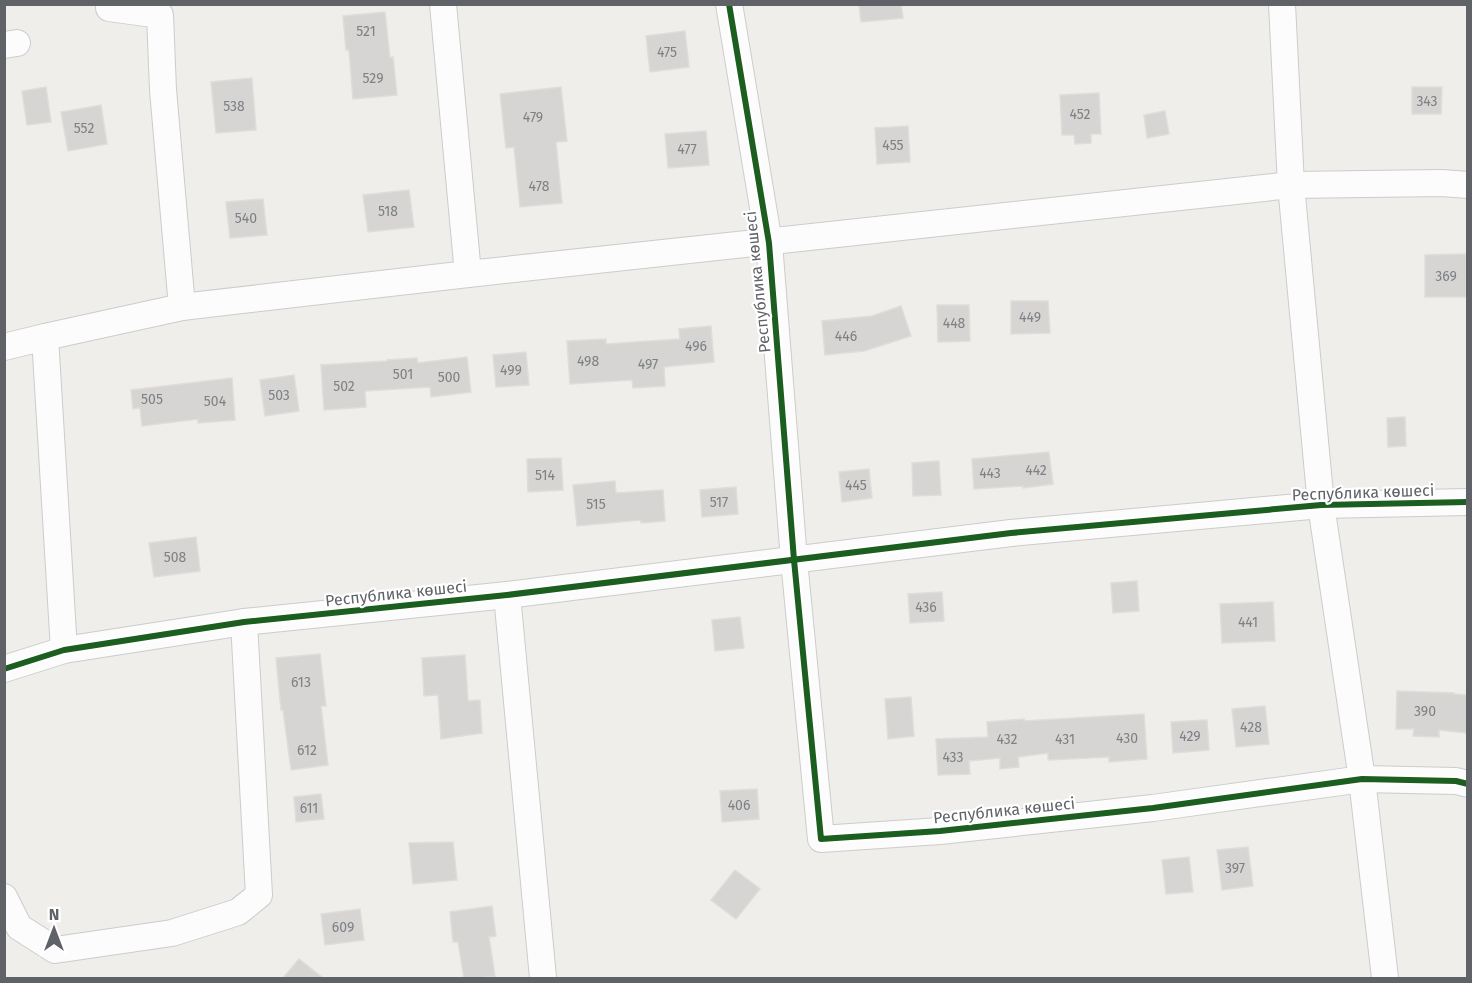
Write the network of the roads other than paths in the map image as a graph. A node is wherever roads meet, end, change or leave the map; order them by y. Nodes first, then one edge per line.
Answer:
1 (443, 4) edge
2 (729, 4) edge
3 (1282, 4) edge
4 (109, 8) dead end
5 (1467, 185) edge
6 (1291, 186) junction
7 (769, 243) junction
8 (468, 274) junction
9 (182, 308) junction
10 (45, 337) junction
11 (4, 347) edge
12 (1467, 502) edge
13 (1321, 505) junction
14 (794, 560) junction
15 (507, 595) junction
16 (244, 622) junction
17 (64, 650) junction
18 (4, 669) edge
19 (1362, 779) junction
20 (1467, 784) edge
21 (4, 897) edge
22 (543, 978) edge
23 (1384, 978) edge

1 - 8 street
2 - 7 street, Республика көшесі
3 - 6 street, Республика көшесі
4 - 9 street
5 - 6 street, Республика көшесі
6 - 7 street, Республика көшесі
6 - 13 street, Республика көшесі
7 - 8 street, Республика көшесі
7 - 14 street, Республика көшесі
8 - 9 street, Республика көшесі
9 - 10 street, Республика көшесі
10 - 11 street, Республика көшесі
10 - 17 street
12 - 13 street, Республика көшесі
13 - 14 street, Республика көшесі
13 - 19 street, Республика көшесі
14 - 15 street, Республика көшесі
14 - 19 street, Республика көшесі
15 - 16 street, Республика көшесі
15 - 22 street
16 - 17 street, Республика көшесі
16 - 21 street
17 - 18 street, Республика көшесі
19 - 20 street, Республика көшесі
19 - 23 street, Республика көшесі

